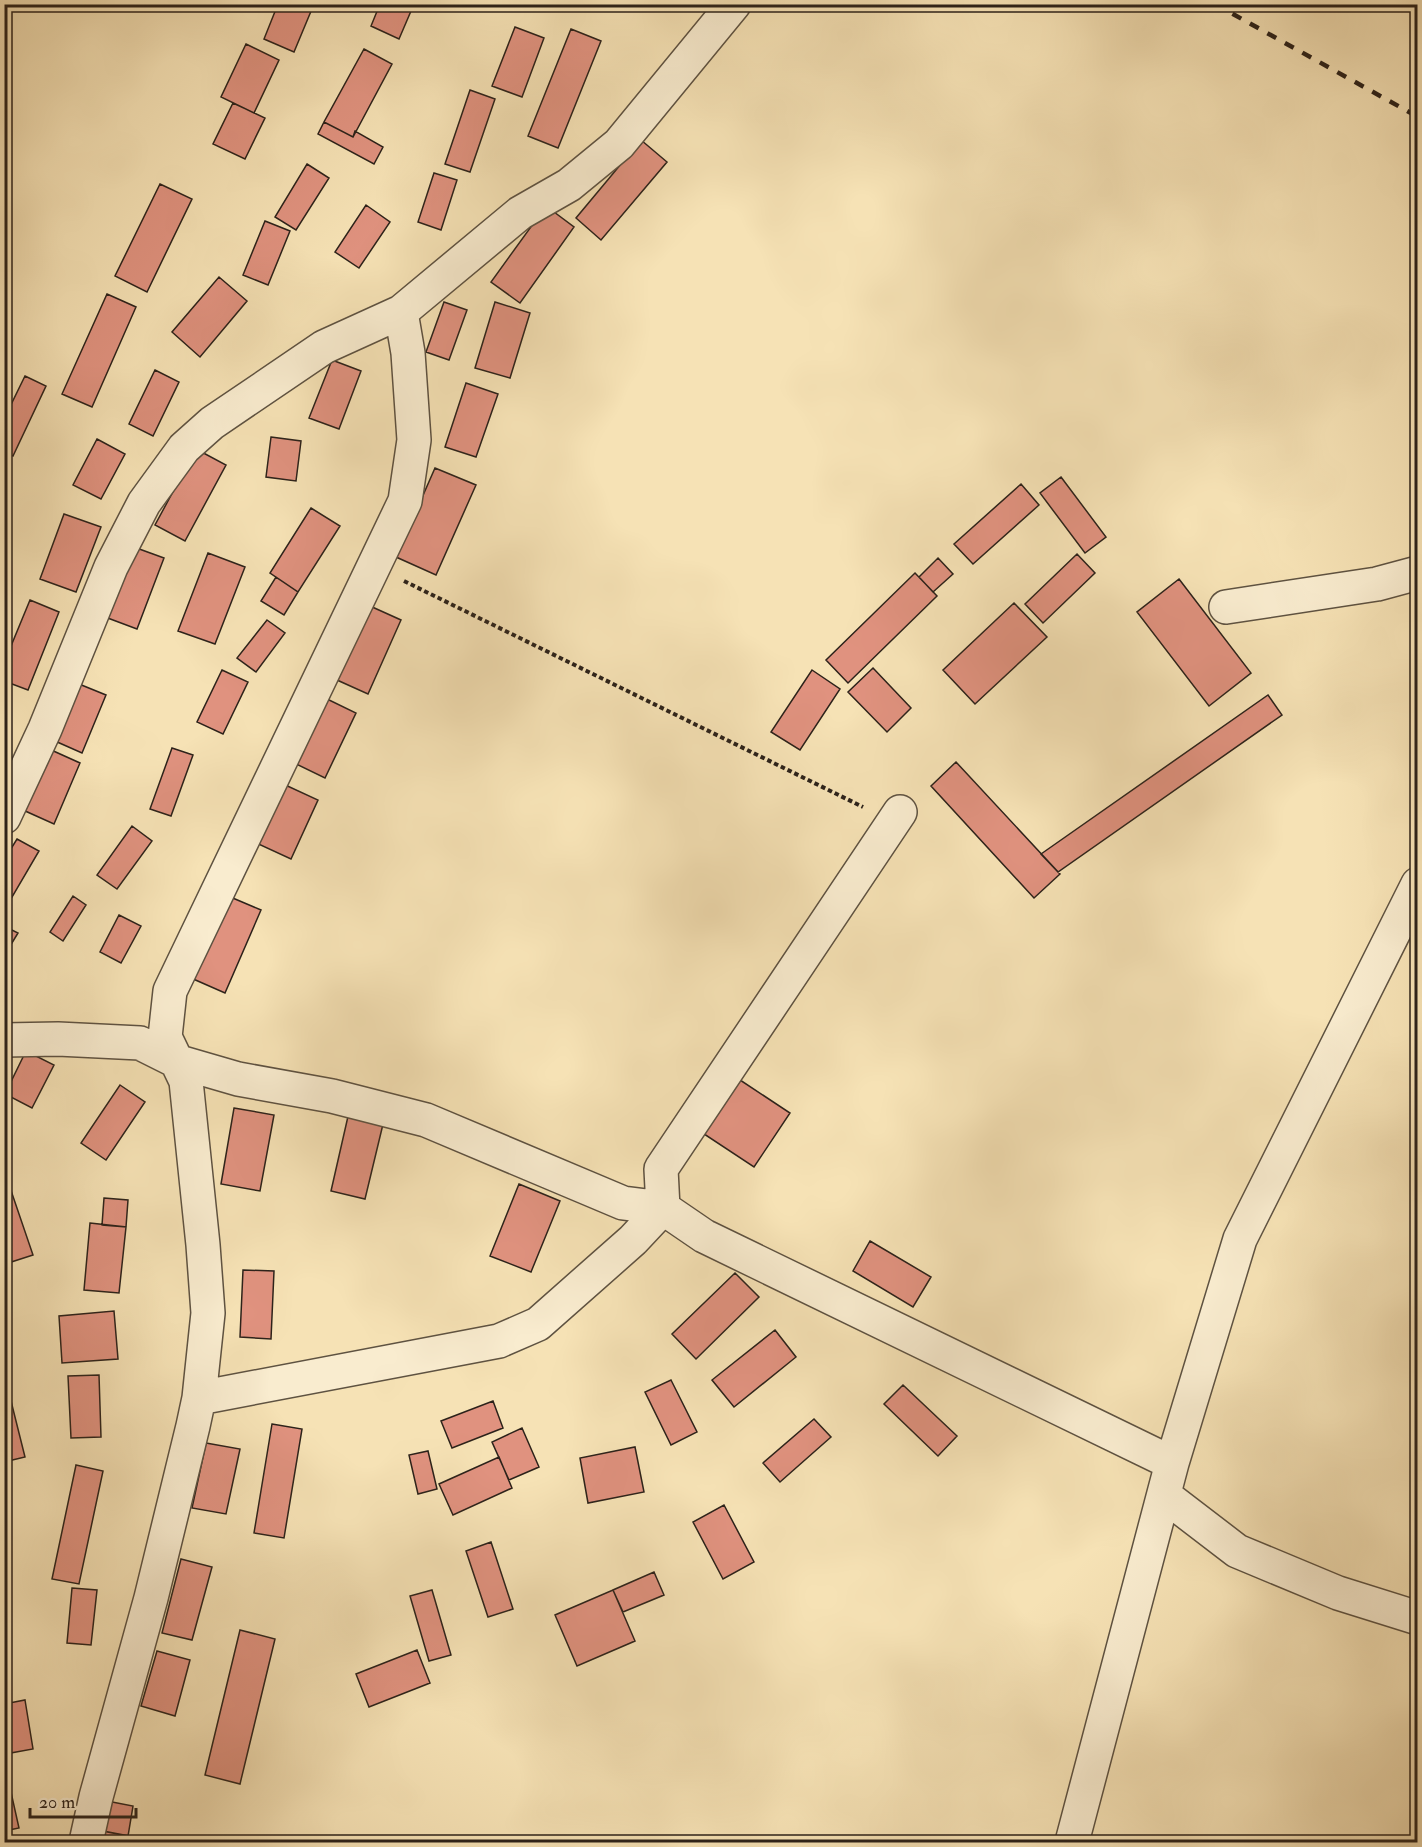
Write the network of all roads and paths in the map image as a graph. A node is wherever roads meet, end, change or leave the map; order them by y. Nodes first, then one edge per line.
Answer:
1 (734, 4) edge
2 (401, 312) junction
3 (374, 566) junction
4 (1418, 573) edge
5 (1226, 607) dead end
6 (4, 817) edge
7 (896, 817) joint
8 (1418, 884) edge
9 (4, 1040) edge
10 (176, 1061) junction
11 (663, 1208) junction
12 (199, 1398) junction
13 (1172, 1463) junction
14 (1164, 1495) junction
15 (1418, 1618) edge
16 (86, 1842) edge
17 (1072, 1842) edge

1 - 2 street
2 - 3 street
2 - 6 street
3 - 7 path
3 - 10 street
4 - 5 street
7 - 11 street
8 - 13 street
9 - 10 street
10 - 11 street
10 - 12 street
11 - 12 street
11 - 13 street
12 - 16 street
13 - 14 street
14 - 15 street
14 - 17 street

